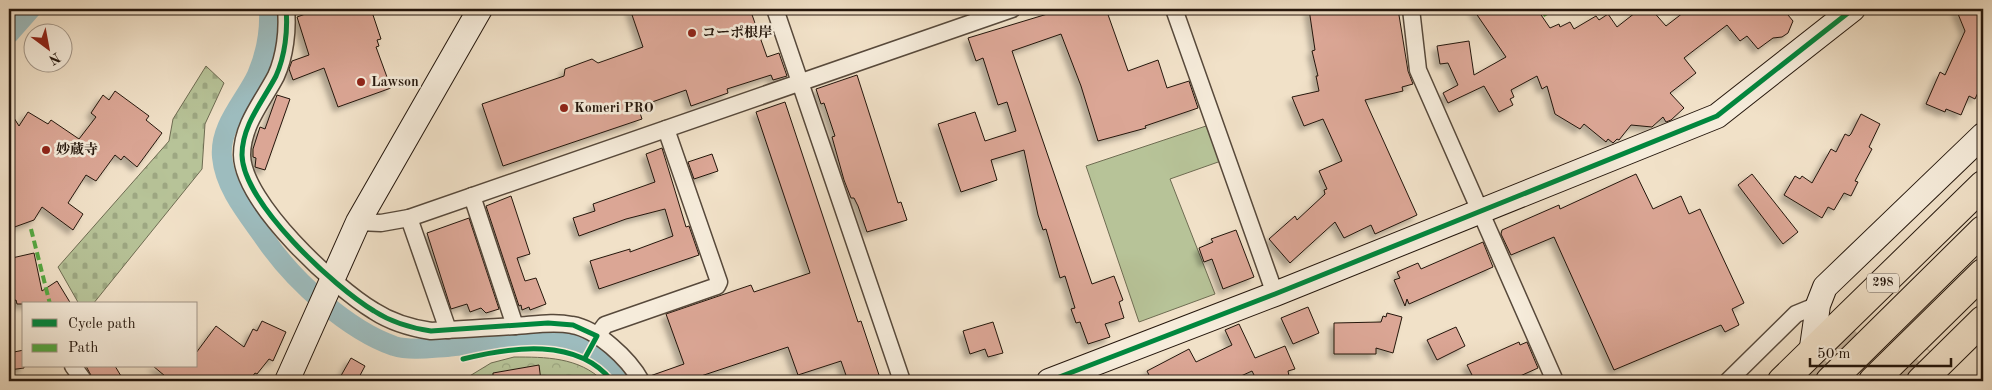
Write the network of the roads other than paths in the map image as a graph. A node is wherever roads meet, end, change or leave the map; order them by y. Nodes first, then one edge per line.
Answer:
1 (286, 9) edge
2 (480, 9) edge
3 (775, 9) edge
4 (1012, 9) edge
5 (1174, 9) edge
6 (1411, 9) edge
7 (1844, 11) edge
8 (800, 84) junction
9 (666, 129) junction
10 (1983, 135) edge
11 (1983, 185) edge
12 (472, 196) junction
13 (1983, 204) edge
14 (1479, 212) junction
15 (409, 218) junction
16 (358, 222) junction
17 (1983, 230) edge
18 (1983, 273) edge
19 (329, 283) junction
20 (1275, 294) junction
21 (1983, 300) edge
22 (1818, 304) junction
23 (1983, 320) edge
24 (1862, 325) tunnel mouth
25 (516, 326) junction
26 (448, 330) junction
27 (597, 336) junction
28 (1940, 351) junction
29 (1811, 354) junction
30 (74, 368) edge
31 (84, 381) edge
32 (287, 381) edge
33 (641, 381) edge
34 (902, 381) edge
35 (1049, 381) edge
36 (1555, 381) edge
37 (1728, 381) edge
38 (1782, 381) edge
39 (1830, 381) edge
40 (1873, 381) edge
41 (1921, 381) edge
42 (1944, 381) edge

1 - 19 street
2 - 16 street
3 - 8 street
4 - 8 street
5 - 20 street
6 - 14 street
7 - 14 street
8 - 9 street
8 - 34 street
9 - 12 street
9 - 27 street
10 - 22 street
11 - 29 highway, 298
12 - 15 street
12 - 25 street
13 - 24 highway, 298
14 - 20 street
14 - 36 street
15 - 16 street
15 - 26 street
16 - 19 street
17 - 39 highway
18 - 40 highway
19 - 26 street
19 - 32 street
20 - 35 street
21 - 28 highway
22 - 29 street
22 - 37 street
23 - 28 highway
25 - 26 street
25 - 27 street
27 - 33 street
28 - 41 highway
28 - 42 highway
29 - 38 highway, 298
30 - 31 street

